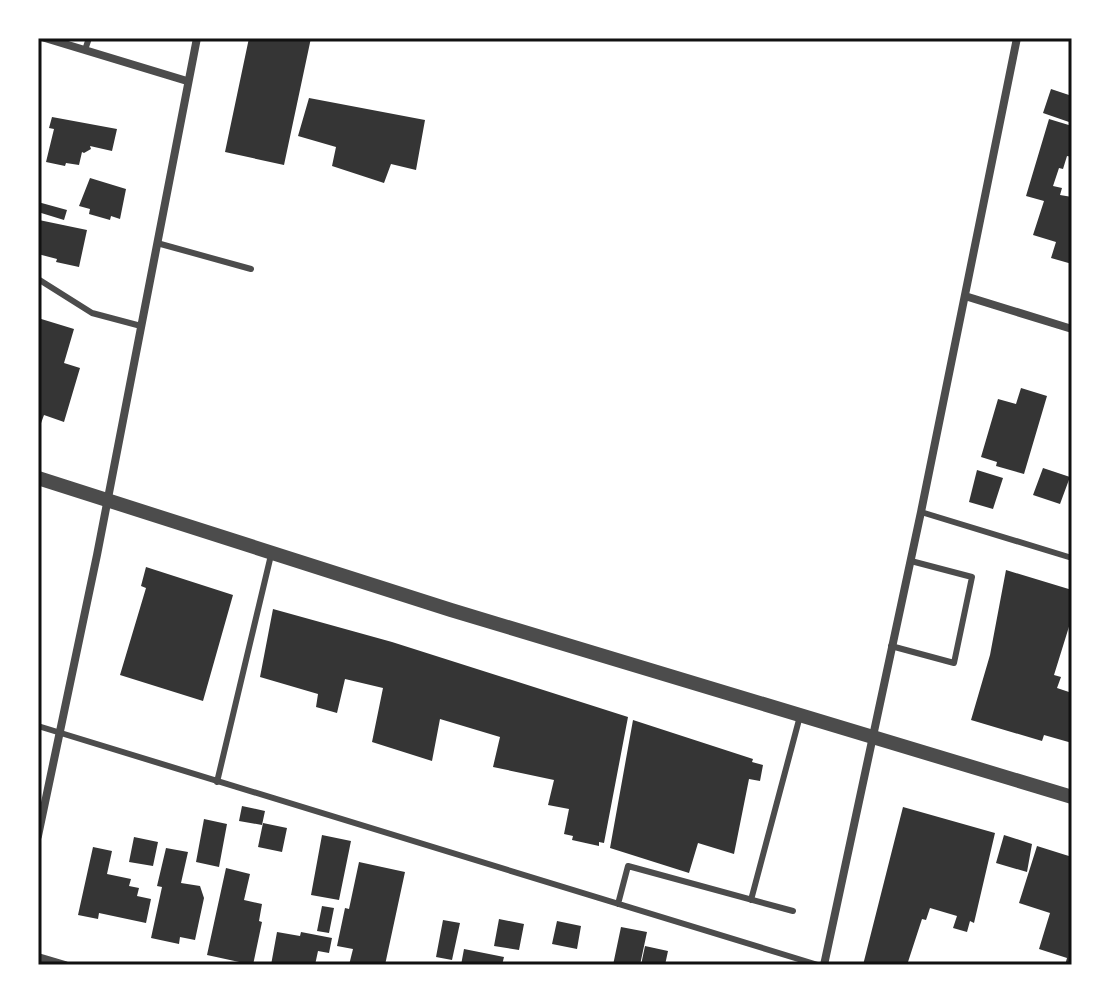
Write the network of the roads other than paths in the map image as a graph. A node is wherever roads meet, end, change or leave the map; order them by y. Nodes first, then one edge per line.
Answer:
1 (45, 38) edge
2 (89, 38) edge
3 (197, 38) edge
4 (1017, 38) edge
5 (85, 50) junction
6 (187, 81) junction
7 (157, 243) junction
8 (251, 269) dead end
9 (38, 279) edge
10 (965, 296) junction
11 (141, 326) junction
12 (1072, 329) edge
13 (38, 478) edge
14 (106, 498) junction
15 (921, 512) junction
16 (272, 552) junction
17 (1072, 558) edge
18 (911, 561) junction
19 (891, 646) junction
20 (800, 716) junction
21 (38, 726) edge
22 (59, 732) junction
23 (872, 736) junction
24 (217, 782) junction
25 (1072, 797) edge
26 (38, 836) edge
27 (751, 900) junction
28 (618, 904) junction
29 (793, 911) dead end
30 (38, 957) edge
31 (65, 965) edge
32 (821, 965) edge

1 - 5 street
2 - 5 lane
3 - 6 street
4 - 10 street
5 - 6 street
6 - 7 street
7 - 8 lane
7 - 11 street
9 - 11 lane
10 - 12 street
10 - 15 street
11 - 14 street
13 - 14 street
14 - 16 street
14 - 22 street
15 - 17 lane
15 - 18 street
16 - 20 street
16 - 24 lane
18 - 19 street
18 - 19 lane
19 - 23 street
20 - 23 street
20 - 27 lane
21 - 22 lane
22 - 24 lane
22 - 26 street
23 - 25 street
23 - 32 street
24 - 28 lane
27 - 28 lane
27 - 29 lane
28 - 32 lane
30 - 31 street

